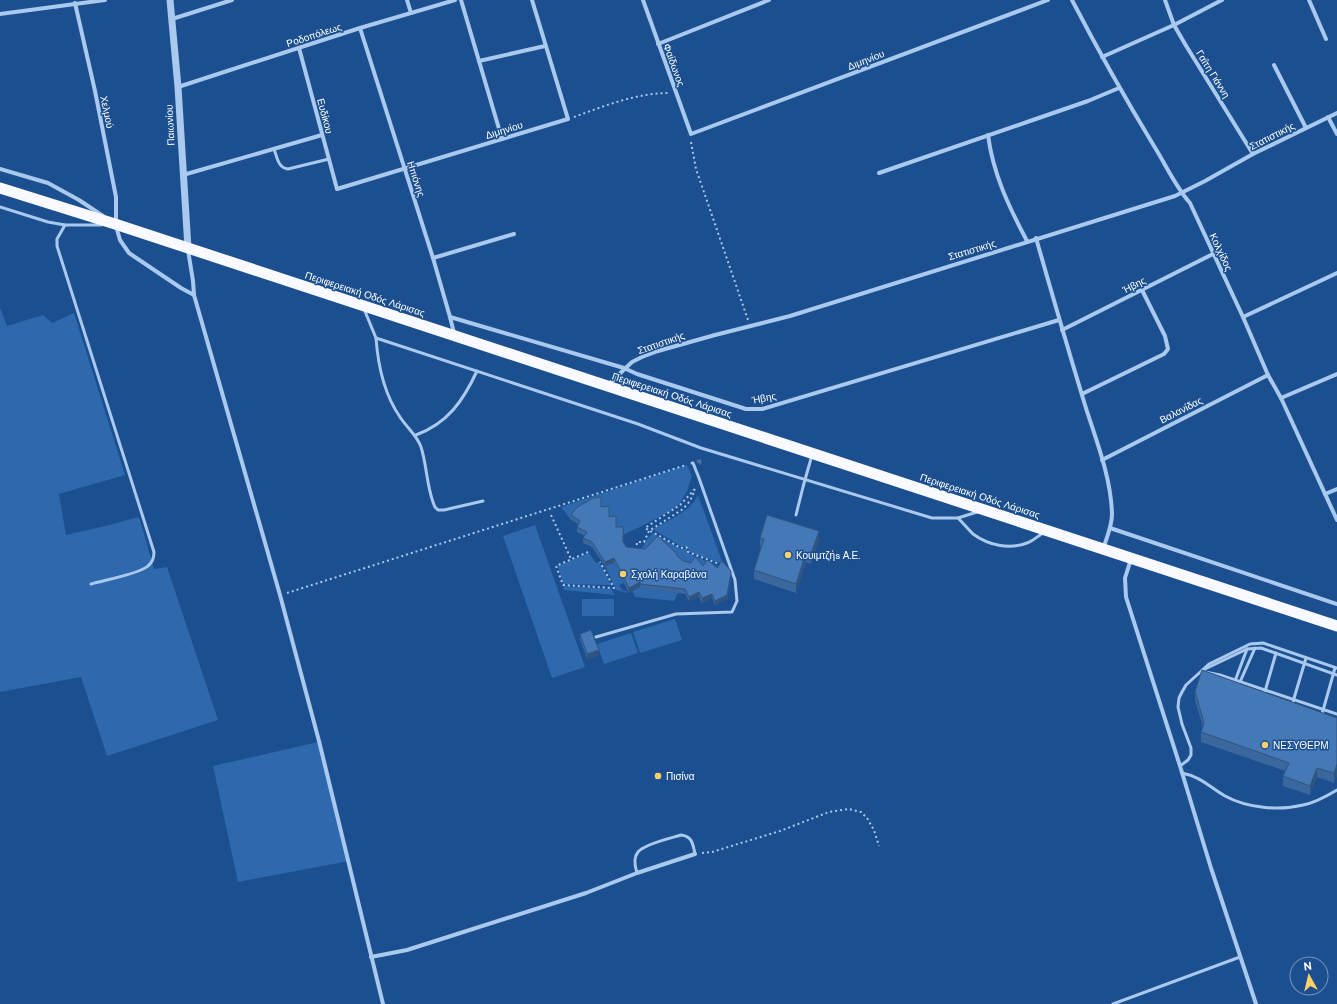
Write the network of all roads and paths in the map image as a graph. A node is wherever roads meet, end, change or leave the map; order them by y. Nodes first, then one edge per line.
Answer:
1 (105, 0) edge
2 (170, 0) edge
3 (232, 0) edge
4 (407, 0) edge
5 (455, 0) edge
6 (461, 0) edge
7 (532, 0) edge
8 (643, 0) edge
9 (769, 0) edge
10 (1048, 0) edge
11 (1072, 0) edge
12 (1165, 0) edge
13 (1222, 0) edge
14 (1309, 0) edge
15 (75, 4) junction
16 (411, 13) junction
17 (0, 14) edge
18 (171, 19) junction
19 (1174, 25) junction
20 (360, 28) junction
21 (1326, 39) dead end
22 (658, 44) junction
23 (545, 46) junction
24 (299, 48) junction
25 (1102, 57) junction
26 (480, 61) junction
27 (1274, 65) dead end
28 (178, 87) junction
29 (1120, 88) junction
30 (675, 93) junction
31 (1337, 113) edge
32 (1328, 117) junction
33 (568, 119) junction
34 (1306, 128) junction
35 (691, 134) junction
36 (1337, 134) edge
37 (322, 135) junction
38 (988, 135) junction
39 (502, 139) junction
40 (274, 149) junction
41 (1253, 154) junction
42 (329, 159) junction
43 (0, 169) edge
44 (404, 169) junction
45 (879, 173) dead end
46 (183, 176) junction
47 (0, 188) edge
48 (337, 189) joint
49 (1181, 193) junction
50 (0, 207) edge
51 (116, 224) junction
52 (65, 225) junction
53 (514, 234) dead end
54 (1036, 238) junction
55 (1027, 241) junction
56 (188, 248) junction
57 (1213, 254) junction
58 (433, 258) junction
59 (1337, 273) edge
60 (1142, 290) junction
61 (194, 295) junction
62 (362, 305) junction
63 (450, 317) junction
64 (1243, 317) junction
65 (1059, 320) junction
66 (750, 326) junction
67 (1062, 330) junction
68 (454, 336) junction
69 (376, 338) junction
70 (624, 368) junction
71 (477, 371) junction
72 (1337, 374) edge
73 (1268, 375) junction
74 (608, 386) junction
75 (1082, 394) junction
76 (1281, 398) junction
77 (416, 435) junction
78 (812, 454) junction
79 (1102, 460) junction
80 (692, 464) joint
81 (699, 478) junction
82 (805, 480) junction
83 (695, 489) junction
84 (1337, 489) edge
85 (1325, 494) junction
86 (483, 501) dead end
87 (984, 510) junction
88 (551, 515) dead end
89 (796, 515) dead end
90 (958, 518) junction
91 (1337, 520) edge
92 (1110, 528) junction
93 (649, 530) junction
94 (1047, 531) junction
95 (1103, 549) junction
96 (588, 552) dead end
97 (636, 553) edge
98 (1131, 558) junction
99 (571, 559) junction
100 (600, 562) edge
101 (731, 568) junction
102 (92, 584) dead end
103 (280, 596) junction
104 (1337, 604) edge
105 (1337, 626) edge
106 (596, 637) dead end
107 (1250, 644) junction
108 (1257, 644) junction
109 (1278, 648) junction
110 (1248, 649) junction
111 (1254, 649) junction
112 (1275, 653) junction
113 (1306, 658) junction
114 (1304, 664) junction
115 (1336, 668) edge
116 (1200, 671) junction
117 (1333, 674) junction
118 (1337, 675) edge
119 (1220, 680) edge
120 (1236, 680) junction
121 (1241, 681) junction
122 (1233, 686) edge
123 (1238, 687) edge
124 (1265, 689) junction
125 (1257, 693) edge
126 (1264, 695) junction
127 (1271, 698) edge
128 (1293, 699) junction
129 (1285, 702) edge
130 (1292, 705) junction
131 (1299, 707) edge
132 (1323, 710) junction
133 (1314, 712) edge
134 (1322, 714) junction
135 (1337, 714) edge
136 (1327, 716) edge
137 (1180, 766) junction
138 (1182, 773) junction
139 (1337, 790) edge
140 (879, 846) dead end
141 (695, 854) junction
142 (637, 873) junction
143 (371, 956) junction
144 (1240, 957) junction
145 (383, 1004) edge
146 (1113, 1004) edge
147 (1256, 1004) edge

1 - 15 street
2 - 18 street, Παιωνίου
3 - 18 street
4 - 16 street
5 - 16 street, Ροδοπόλεως
6 - 26 street
7 - 23 street
8 - 22 street, Φαίδωνος
9 - 22 street
10 - 35 street, Διμηνίου
11 - 25 street, Κολχίδος
12 - 19 street, Γαΐτη Γιάννη
13 - 19 street
14 - 21 street
15 - 17 street
15 - 51 street, Χελμού
16 - 20 street, Ροδοπόλεως
18 - 28 street, Παιωνίου
19 - 25 street
19 - 41 street, Γαΐτη Γιάννη
20 - 24 street, Ροδοπόλεως
20 - 44 street, Ηπιόνης
22 - 30 street, Φαίδωνος
23 - 26 street
23 - 33 street
24 - 28 street, Ροδοπόλεως
24 - 37 street, Ευδίκου
25 - 29 street, Κολχίδος
26 - 39 street
27 - 34 street
28 - 46 street, Παιωνίου
29 - 38 street
29 - 49 street, Κολχίδος
30 - 33 path
30 - 35 street, Φαίδωνος
31 - 32 street, Στατιστικής
32 - 34 street, Στατιστικής
32 - 36 street
33 - 39 street, Διμηνίου
34 - 41 street, Στατιστικής
35 - 66 path
37 - 40 street
37 - 42 street, Ευδίκου
38 - 45 street
38 - 55 street
39 - 44 street, Διμηνίου
40 - 42 lane
40 - 46 street
41 - 49 street, Στατιστικής
42 - 48 street, Ευδίκου
43 - 51 street
44 - 48 street, Διμηνίου
44 - 58 street, Ηπιόνης
46 - 56 street, Παιωνίου
47 - 51 highway, Περιφερειακή Οδός Λάρισας
49 - 54 street, Στατιστικής
49 - 57 street, Κολχίδος
50 - 52 lane
51 - 52 lane
51 - 56 highway, Περιφερειακή Οδός Λάρισας
51 - 61 street, Χελμού
52 - 102 lane
53 - 58 street
54 - 55 street, Στατιστικής
54 - 65 street
55 - 66 street, Στατιστικής
56 - 61 street
56 - 62 highway, Περιφερειακή Οδός Λάρισας
57 - 60 street, Ήβης
57 - 64 street, Κολχίδος
58 - 63 street, Ηπιόνης
59 - 64 street
60 - 67 street, Ήβης
60 - 75 street
61 - 103 street
62 - 68 highway, Περιφερειακή Οδός Λάρισας
62 - 69 lane
63 - 68 street, Ηπιόνης
63 - 70 street, Ήβης
64 - 73 street, Κολχίδος
65 - 67 street
65 - 70 street, Ήβης
66 - 70 street, Στατιστικής
67 - 75 street
68 - 74 highway, Περιφερειακή Οδός Λάρισας
69 - 71 lane
69 - 77 lane
70 - 74 street, Στατιστικής
71 - 77 lane
71 - 82 lane
72 - 76 street
73 - 76 street, Κολχίδος
73 - 79 street, Βαλανίδας
74 - 78 highway, Περιφερειακή Οδός Λάρισας
75 - 79 street
76 - 85 street, Κολχίδος
77 - 86 lane
78 - 82 lane
78 - 87 highway, Περιφερειακή Οδός Λάρισας
79 - 92 street
80 - 81 lane
80 - 103 path
81 - 83 path
81 - 101 lane
82 - 89 lane
82 - 90 lane
83 - 93 path
83 - 93 path
84 - 85 street
85 - 91 street, Κολχίδος
87 - 90 lane
87 - 94 highway, Περιφερειακή Οδός Λάρισας
88 - 99 path
90 - 94 lane
92 - 95 street
92 - 104 street
93 - 97 path
93 - 101 path
94 - 95 highway, Περιφερειακή Οδός Λάρισας
95 - 98 highway, Περιφερειακή Οδός Λάρισας
96 - 99 path
98 - 105 highway, Περιφερειακή Οδός Λάρισας
98 - 137 street
99 - 100 path
101 - 106 lane
103 - 143 street
107 - 108 lane
107 - 110 lane
107 - 116 lane
108 - 109 lane
108 - 111 lane
109 - 112 lane
109 - 113 lane
110 - 111 lane
110 - 116 lane
110 - 120 lane
111 - 112 lane
111 - 121 lane
112 - 114 lane
112 - 124 lane
113 - 114 lane
113 - 115 lane
114 - 117 lane
114 - 128 lane
115 - 117 lane
116 - 119 lane
116 - 120 lane
116 - 137 lane
117 - 118 lane
117 - 132 lane
120 - 121 lane
120 - 122 lane
121 - 123 lane
121 - 124 lane
124 - 126 lane
124 - 128 lane
125 - 126 lane
126 - 127 lane
128 - 130 lane
128 - 132 lane
129 - 130 lane
130 - 131 lane
132 - 134 lane
132 - 135 lane
133 - 134 lane
134 - 136 lane
137 - 138 street
138 - 139 lane
138 - 144 street
140 - 141 path
141 - 142 street
141 - 142 lane
142 - 143 street
143 - 145 street
144 - 146 lane
144 - 147 street

